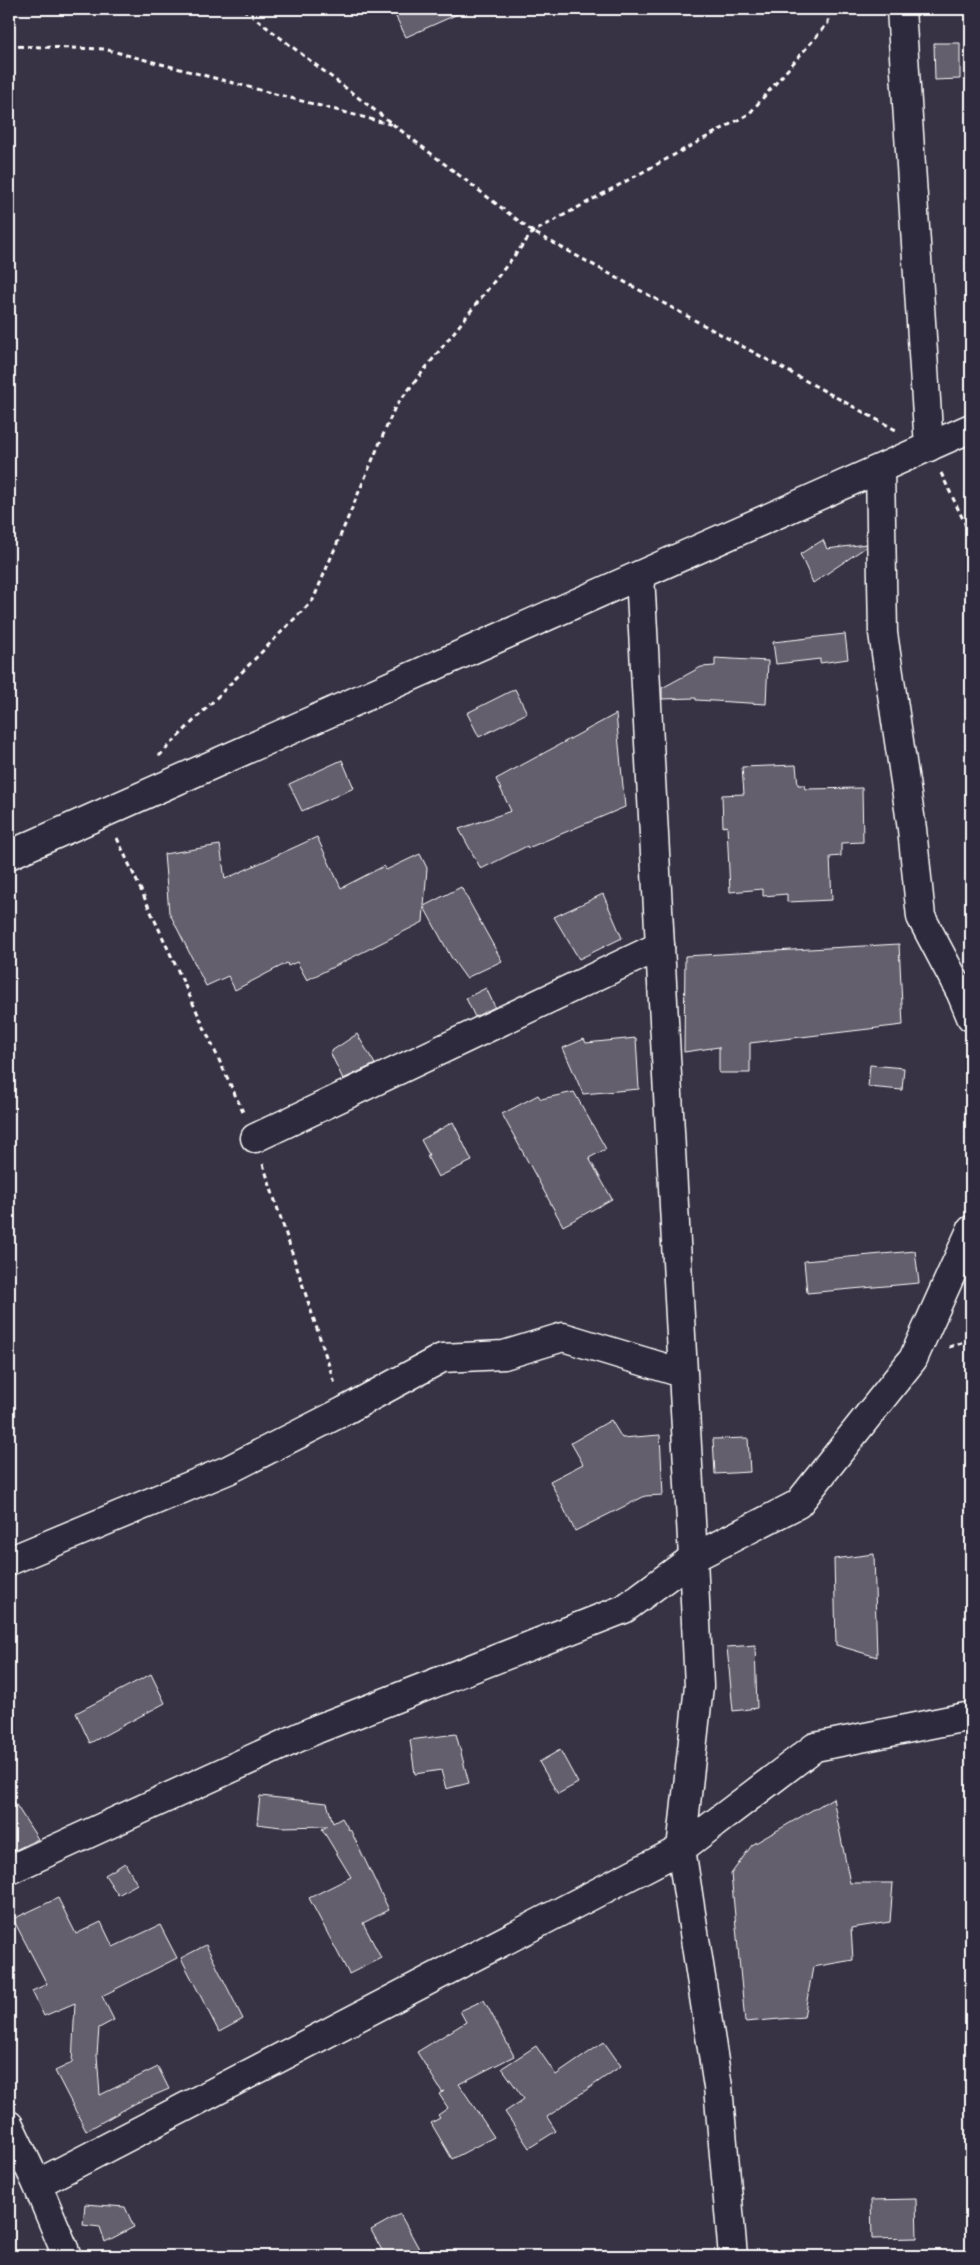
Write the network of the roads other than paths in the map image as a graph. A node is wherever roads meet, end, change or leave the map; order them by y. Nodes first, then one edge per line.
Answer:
1 (901, 9) edge
2 (971, 428) edge
3 (929, 447) junction
4 (880, 469) junction
5 (640, 575) junction
6 (9, 856) edge
7 (660, 946) junction
8 (971, 1018) edge
9 (255, 1138) road end
10 (971, 1230) edge
11 (682, 1373) junction
12 (694, 1558) junction
13 (9, 1561) edge
14 (971, 1716) edge
15 (682, 1849) junction
16 (9, 1870) edge
17 (9, 2125) edge
18 (37, 2184) junction
19 (67, 2256) edge
20 (733, 2256) edge

1 - 3 street
2 - 3 street
3 - 4 street
4 - 5 street
4 - 8 street
5 - 6 street
5 - 7 street
7 - 9 street
7 - 11 street
10 - 12 street
11 - 12 street
11 - 13 street
12 - 15 street
12 - 16 street
14 - 15 street
15 - 18 street
15 - 20 street
17 - 18 street
18 - 19 street

